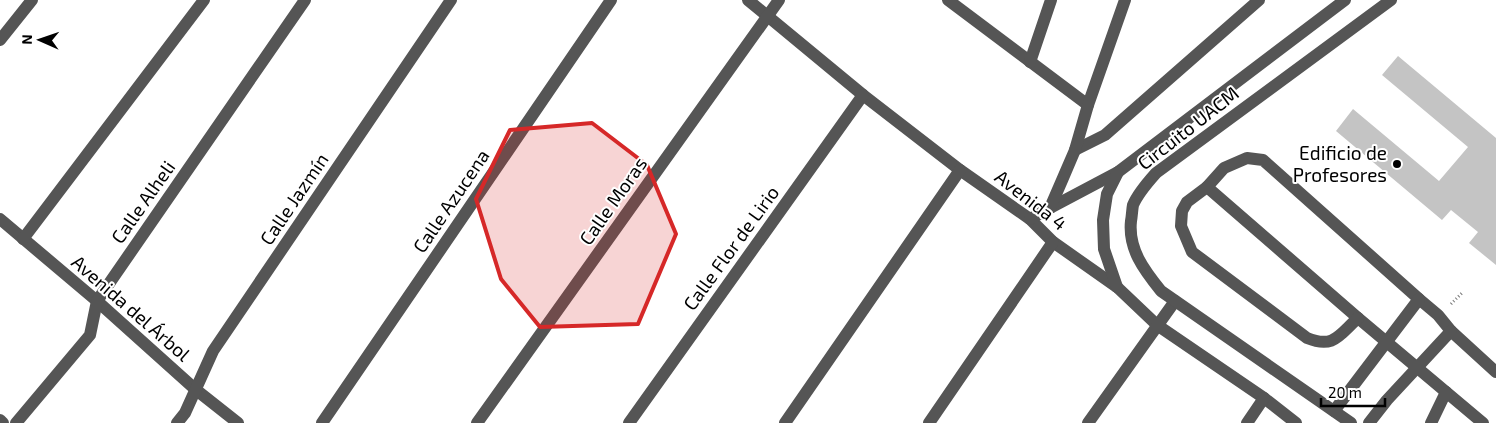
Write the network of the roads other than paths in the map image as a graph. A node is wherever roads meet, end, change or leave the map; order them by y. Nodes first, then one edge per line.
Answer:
1 (32, 0) edge
2 (204, 0) edge
3 (305, 0) edge
4 (451, 0) edge
5 (611, 0) edge
6 (748, 0) edge
7 (779, 0) edge
8 (948, 0) edge
9 (1051, 0) edge
10 (1125, 0) edge
11 (1259, 0) edge
12 (1345, 0) edge
13 (1390, 0) edge
14 (768, 16) junction
15 (0, 40) edge
16 (1030, 62) junction
17 (863, 95) junction
18 (1088, 105) junction
19 (1074, 150) junction
20 (960, 170) junction
21 (1118, 172) junction
22 (1207, 187) junction
23 (1050, 208) junction
24 (1030, 219) junction
25 (0, 220) edge
26 (23, 239) junction
27 (1053, 242) junction
28 (1117, 287) junction
29 (1419, 300) junction
30 (97, 301) junction
31 (1175, 301) junction
32 (1358, 318) junction
33 (1157, 325) junction
34 (1451, 331) junction
35 (1387, 342) junction
36 (1417, 368) junction
37 (1496, 372) edge
38 (195, 389) junction
39 (1446, 392) junction
40 (1264, 398) junction
41 (1334, 411) junction
42 (0, 420) edge
43 (3, 423) edge
44 (16, 423) edge
45 (177, 423) edge
46 (238, 423) edge
47 (322, 423) edge
48 (478, 423) edge
49 (629, 423) edge
50 (785, 423) edge
51 (930, 423) edge
52 (1088, 423) edge
53 (1247, 423) edge
54 (1296, 423) edge
55 (1350, 423) edge
56 (1369, 423) edge
57 (1431, 423) edge
58 (1483, 423) edge

1 - 15 street
2 - 26 street
3 - 30 street, Calle Alheli
4 - 38 street, Calle Jazmín
5 - 47 street, Calle Azucena
6 - 14 street, Avenida 4
7 - 14 street, Calle Moras
8 - 16 street
9 - 16 street
10 - 18 street
11 - 19 street
12 - 21 street
13 - 31 street, Circuito UACM
14 - 17 street, Avenida 4
14 - 48 street, Calle Moras
16 - 18 street
17 - 20 street, Avenida 4
17 - 49 street, Calle Flor de Lirio
18 - 19 street
19 - 23 street
20 - 24 street, Avenida 4
20 - 50 street
21 - 23 street
21 - 28 street
22 - 29 street
22 - 32 street
22 - 32 street
23 - 24 street
24 - 27 street, Avenida 4
25 - 26 street, Avenida del Árbol
26 - 30 street, Avenida del Árbol
27 - 28 street, Avenida 4
27 - 51 street
28 - 33 street, Avenida 4
29 - 34 street
29 - 35 street
30 - 38 street, Avenida del Árbol
30 - 44 street, Calle Alheli
31 - 33 street
31 - 41 street, Circuito UACM
32 - 35 street
33 - 40 street, Avenida 4
33 - 52 street
34 - 36 street
34 - 37 street
35 - 36 street
35 - 41 street
36 - 39 street
36 - 56 street
38 - 45 street, Calle Jazmín
38 - 46 street, Avenida del Árbol
39 - 57 street
39 - 58 street
40 - 53 street
40 - 54 street, Avenida 4
41 - 55 street, Circuito UACM
42 - 43 street

